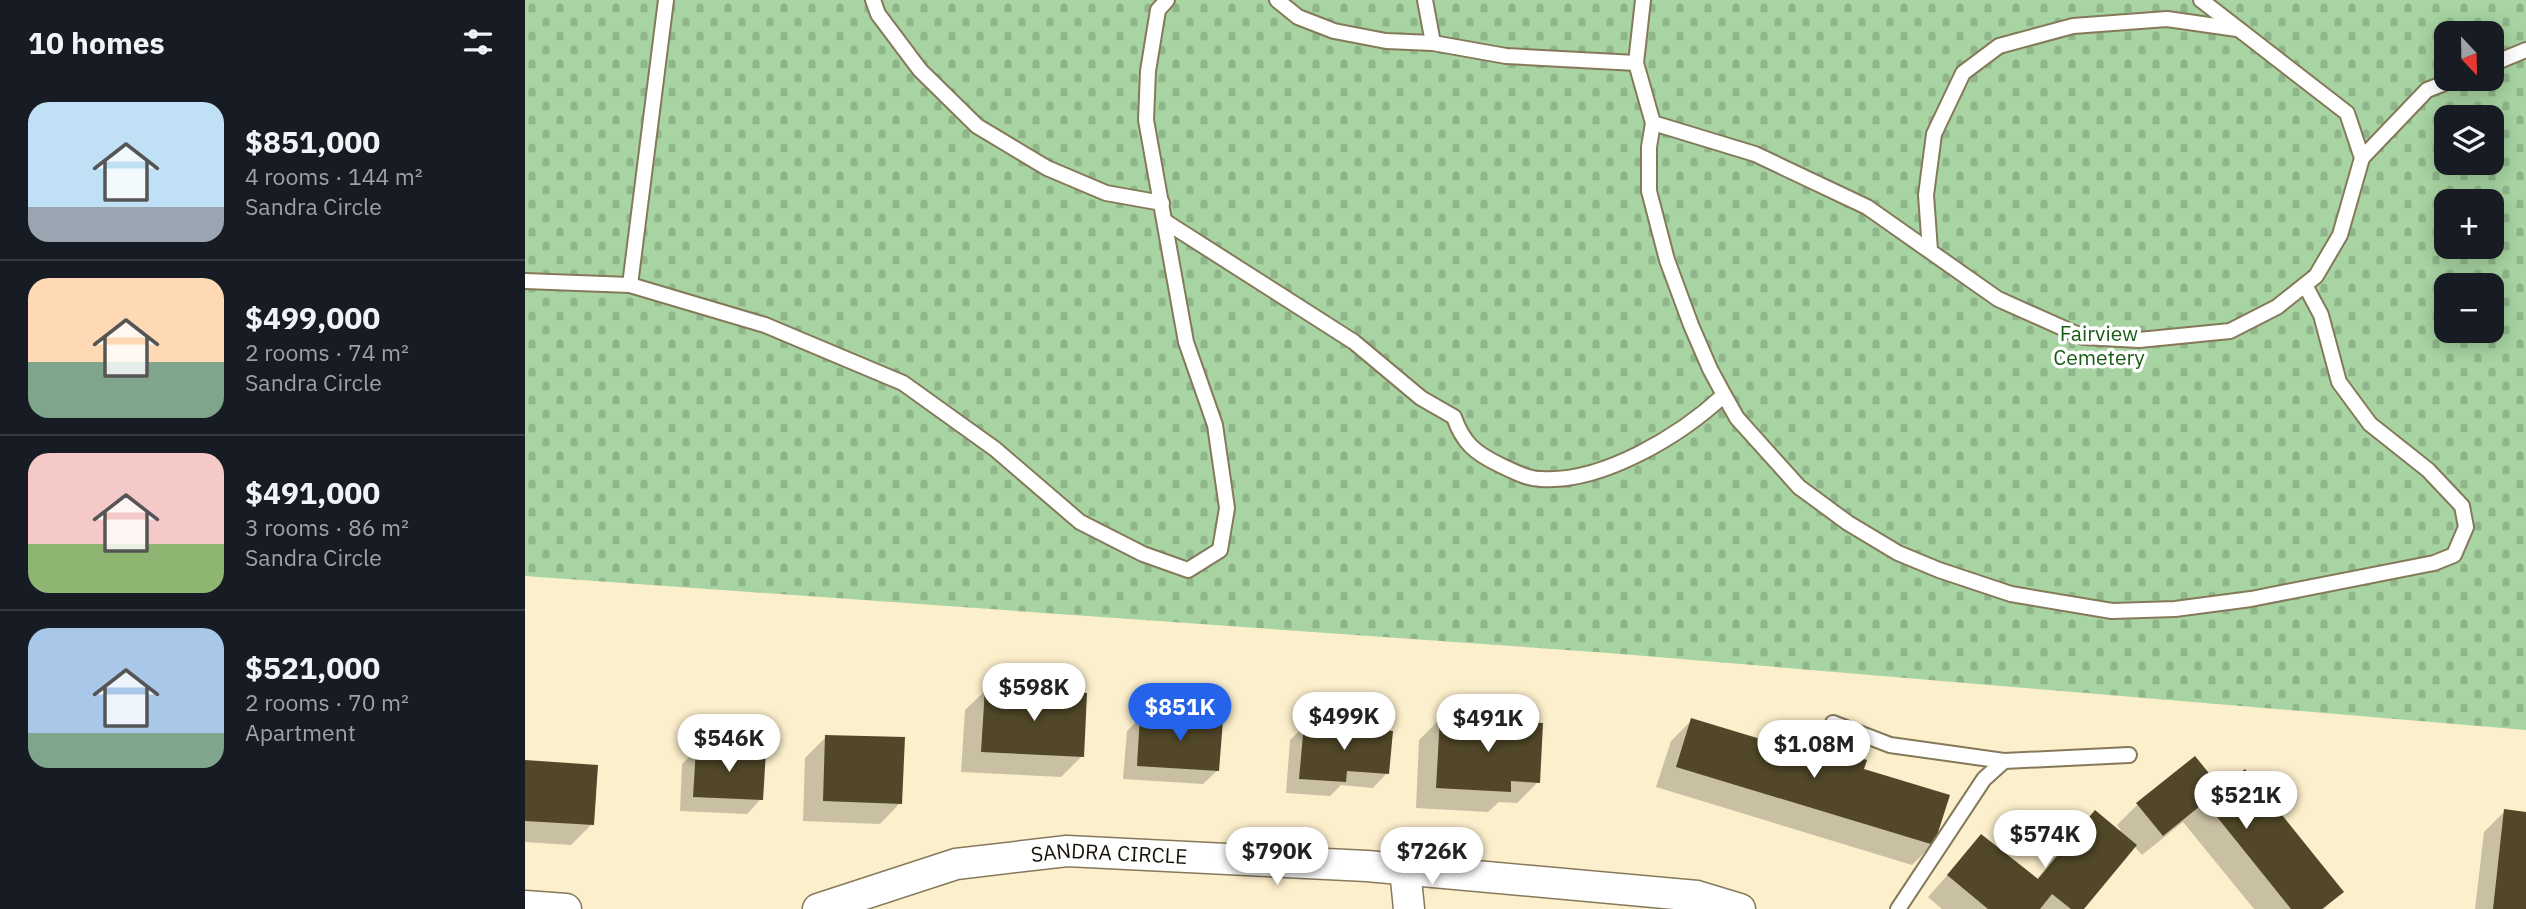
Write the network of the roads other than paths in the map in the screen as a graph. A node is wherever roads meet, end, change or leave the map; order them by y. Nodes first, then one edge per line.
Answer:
1 (666, 0) edge
2 (873, 0) edge
3 (1167, 0) edge
4 (1277, 0) edge
5 (1425, 0) edge
6 (1643, 0) edge
7 (2201, 0) edge
8 (2237, 29) junction
9 (1433, 43) junction
10 (2526, 50) edge
11 (2504, 59) edge
12 (1636, 63) junction
13 (2434, 87) edge
14 (1653, 124) junction
15 (2362, 158) junction
16 (1162, 203) junction
17 (1166, 222) junction
18 (1930, 250) junction
19 (525, 281) edge
20 (629, 285) junction
21 (2305, 285) junction
22 (1724, 395) junction
23 (1833, 723) dead end
24 (2129, 755) dead end
25 (2004, 761) junction
26 (1405, 869) junction
27 (525, 906) edge
28 (565, 909) edge
29 (818, 909) edge
30 (1409, 909) edge
31 (1740, 909) edge
32 (1898, 909) edge

1 - 20 lane
2 - 16 lane
3 - 16 lane
4 - 9 lane
5 - 9 lane
6 - 12 lane
7 - 8 lane
8 - 15 lane
8 - 18 lane
9 - 12 lane
10 - 11 lane
12 - 14 lane
13 - 15 lane
14 - 18 lane
14 - 22 lane
15 - 21 lane
16 - 17 lane
17 - 20 lane
17 - 22 lane
18 - 21 lane
19 - 20 lane
21 - 22 lane
23 - 25 lane
24 - 25 lane
25 - 32 lane
26 - 29 street, SANDRA CIRCLE
26 - 30 street
26 - 31 street, SANDRA CIRCLE
27 - 28 street

